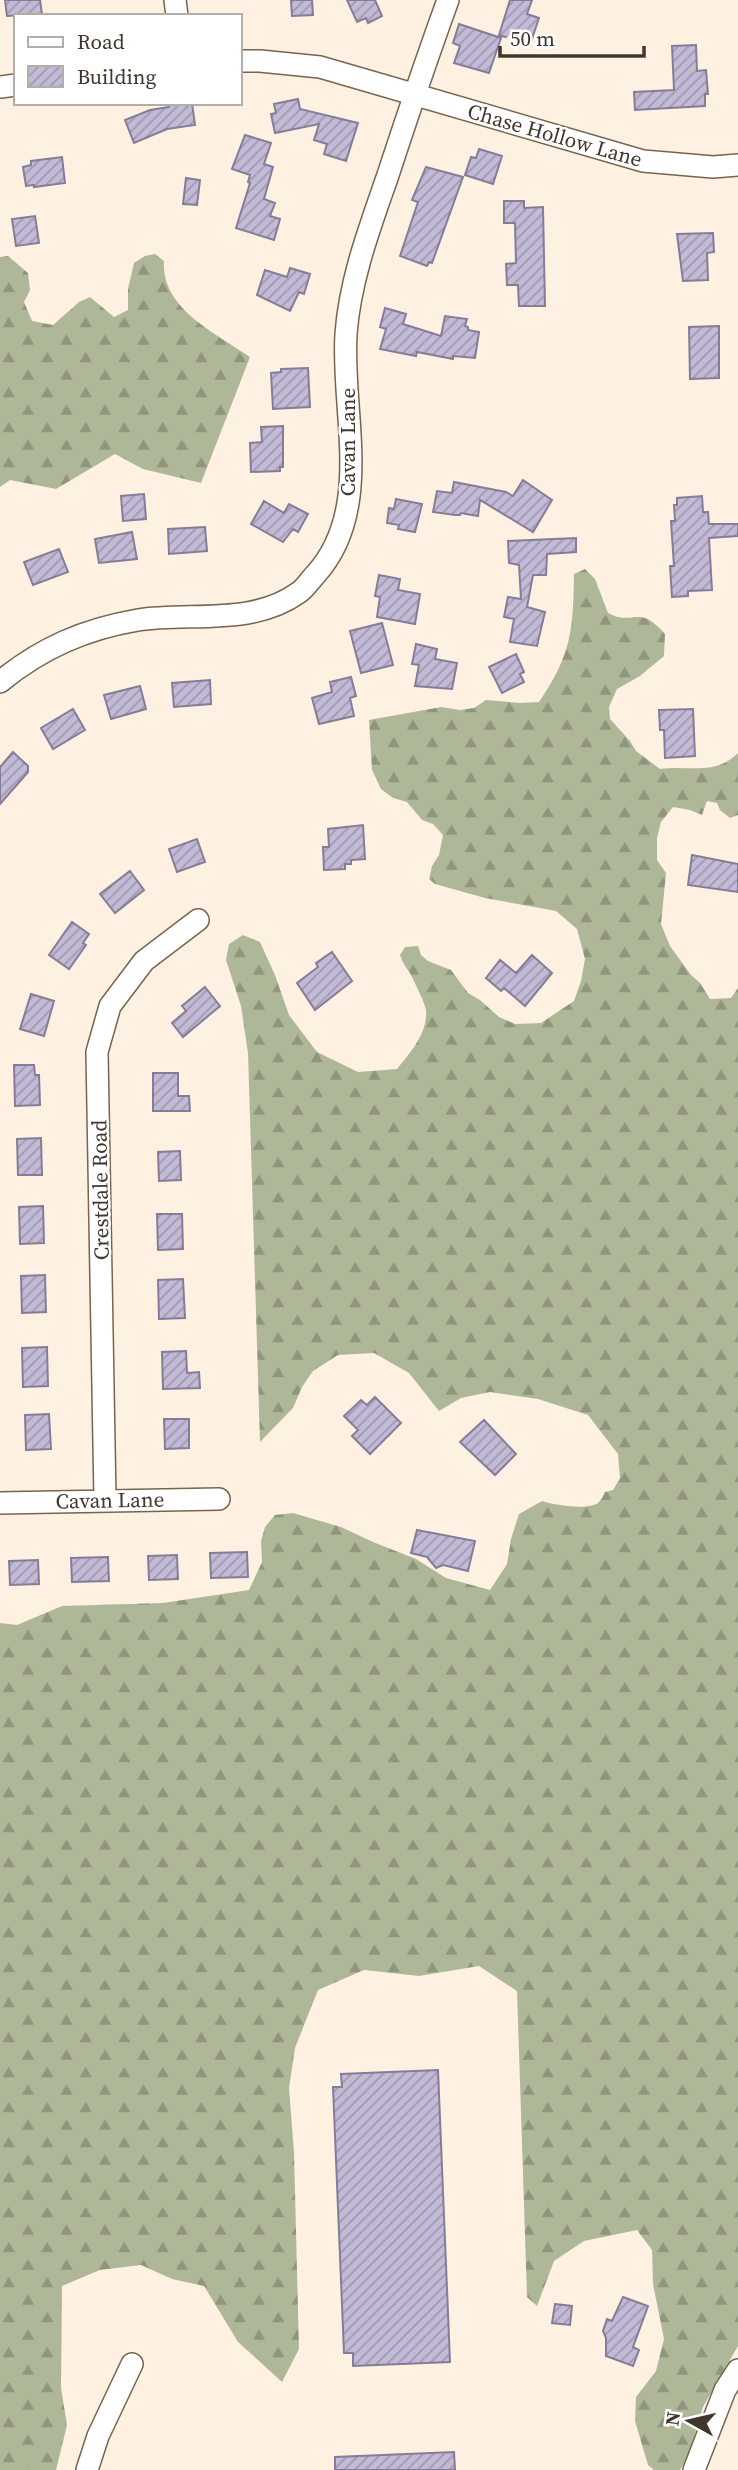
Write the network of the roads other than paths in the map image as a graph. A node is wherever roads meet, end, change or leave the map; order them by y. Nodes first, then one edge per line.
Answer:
1 (447, 0) edge
2 (242, 61) edge
3 (415, 94) junction
4 (738, 165) edge
5 (0, 682) edge
6 (198, 920) dead end
7 (219, 1499) dead end
8 (105, 1500) junction
9 (0, 1503) edge
10 (132, 2364) dead end
11 (738, 2370) edge
12 (88, 2470) edge
13 (694, 2470) edge

1 - 3 street, Cavan Lane
2 - 3 street, Chase Hollow Lane
3 - 4 street, Chase Hollow Lane
3 - 5 street, Cavan Lane
6 - 8 street, Crestdale Road
7 - 8 street, Cavan Lane
8 - 9 street, Cavan Lane
10 - 12 street
11 - 13 street

